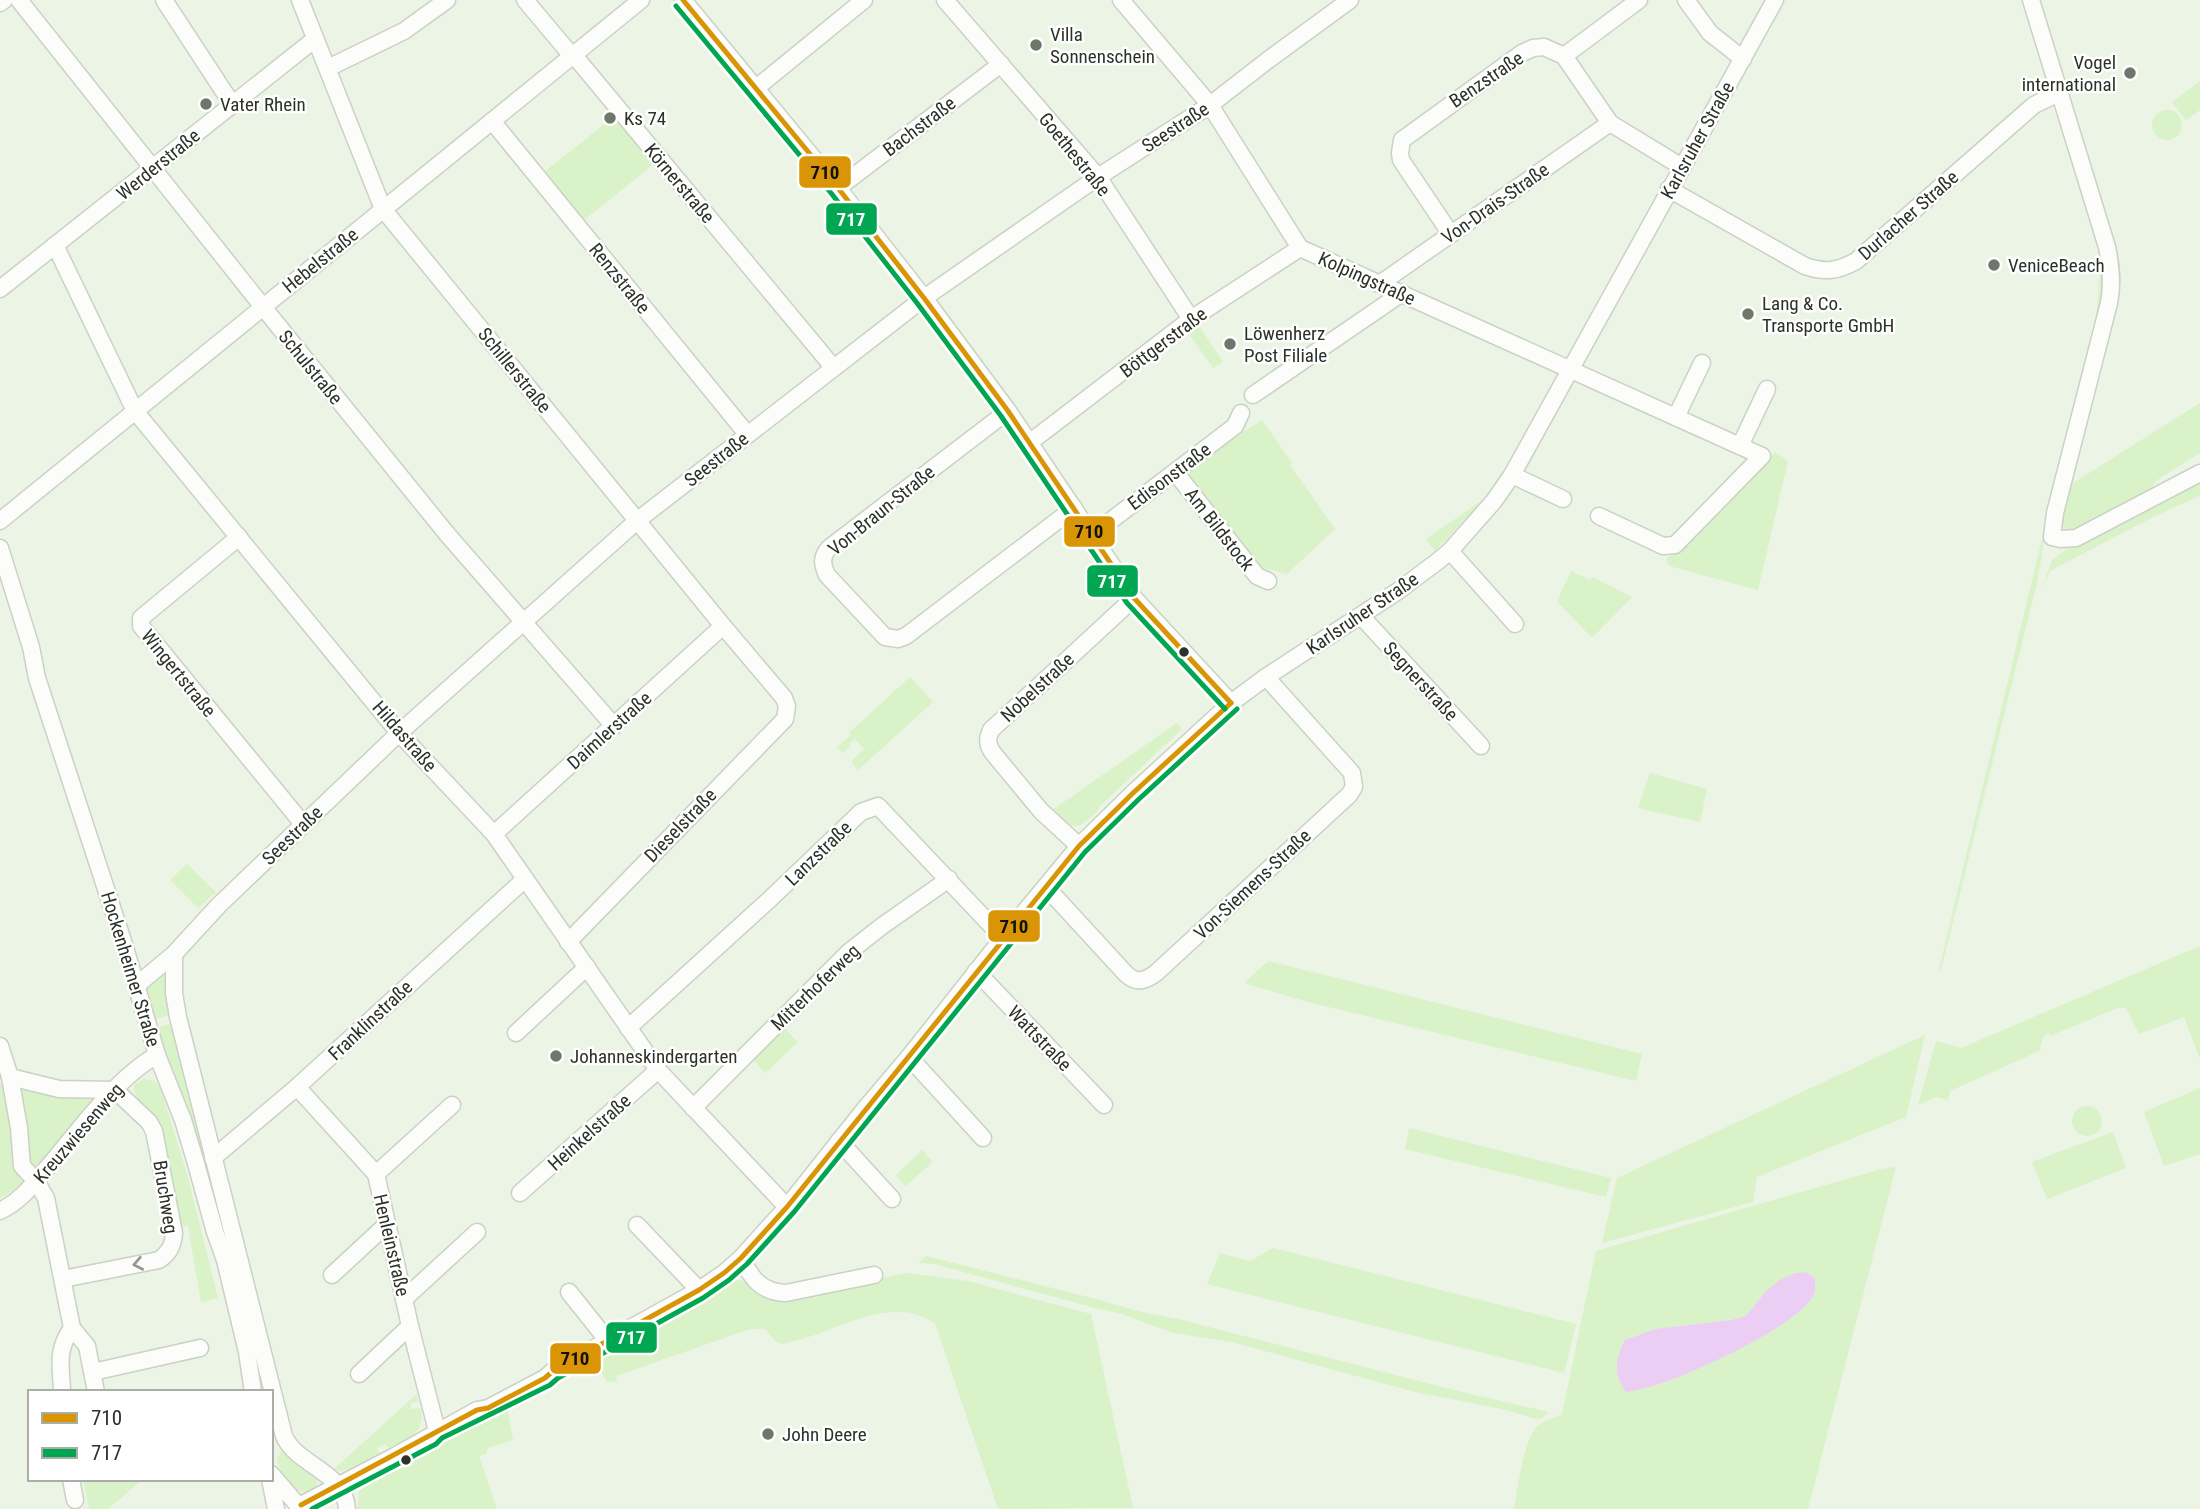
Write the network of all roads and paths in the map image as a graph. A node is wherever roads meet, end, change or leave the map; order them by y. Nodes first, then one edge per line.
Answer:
1 (4, 0) edge
2 (19, 0) edge
3 (164, 0) edge
4 (300, 0) edge
5 (447, 0) edge
6 (525, 0) edge
7 (641, 0) edge
8 (683, 0) edge
9 (864, 0) edge
10 (945, 0) edge
11 (1121, 0) edge
12 (1350, 0) edge
13 (1639, 0) edge
14 (1686, 0) edge
15 (1775, 0) edge
16 (2031, 0) edge
17 (0, 4) edge
18 (315, 39) junction
19 (572, 56) junction
20 (1564, 56) junction
21 (1743, 59) junction
22 (1001, 64) junction
23 (328, 68) junction
24 (755, 89) junction
25 (2059, 93) junction
26 (232, 104) junction
27 (1210, 105) junction
28 (492, 121) junction
29 (1610, 123) junction
30 (1682, 167) junction
31 (154, 168) junction
32 (1098, 177) junction
33 (838, 188) junction
34 (1669, 189) junction
35 (383, 209) junction
36 (1450, 233) junction
37 (55, 244) junction
38 (1300, 248) junction
39 (1381, 283) junction
40 (0, 289) edge
41 (1402, 293) junction
42 (924, 298) junction
43 (263, 307) junction
44 (1191, 319) junction
45 (1702, 363) dead end
46 (833, 367) junction
47 (1571, 369) junction
48 (1767, 389) dead end
49 (1253, 395) dead end
50 (135, 411) junction
51 (1007, 411) junction
52 (1241, 413) dead end
53 (1676, 417) junction
54 (747, 434) junction
55 (1029, 443) junction
56 (1740, 446) junction
57 (1175, 472) junction
58 (2200, 473) edge
59 (1512, 475) junction
60 (1563, 499) dead end
61 (1073, 508) junction
62 (1599, 516) dead end
63 (638, 520) junction
64 (0, 521) edge
65 (1092, 535) junction
66 (239, 537) junction
67 (0, 548) edge
68 (1450, 551) junction
69 (1268, 582) dead end
70 (1134, 598) junction
71 (1361, 616) junction
72 (522, 622) junction
73 (1515, 624) dead end
74 (723, 626) junction
75 (1266, 677) junction
76 (1231, 703) junction
77 (787, 706) joint
78 (614, 726) junction
79 (399, 733) junction
80 (1481, 746) dead end
81 (303, 824) junction
82 (495, 834) junction
83 (1079, 846) junction
84 (525, 879) junction
85 (949, 880) junction
86 (1046, 887) junction
87 (1003, 938) junction
88 (568, 942) junction
89 (174, 954) junction
90 (587, 967) junction
91 (976, 971) junction
92 (137, 985) junction
93 (628, 1028) junction
94 (516, 1033) dead end
95 (0, 1046) edge
96 (157, 1055) junction
97 (909, 1057) junction
98 (658, 1070) junction
99 (10, 1077) junction
100 (297, 1087) junction
101 (115, 1090) junction
102 (452, 1105) dead end
103 (1104, 1105) dead end
104 (693, 1108) junction
105 (983, 1138) dead end
106 (839, 1141) junction
107 (213, 1158) junction
108 (376, 1174) junction
109 (36, 1181) junction
110 (520, 1193) dead end
111 (892, 1199) dead end
112 (787, 1207) junction
113 (0, 1210) edge
114 (386, 1225) junction
115 (637, 1225) dead end
116 (477, 1232) dead end
117 (741, 1258) junction
118 (332, 1275) dead end
119 (874, 1275) dead end
120 (63, 1279) junction
121 (699, 1290) junction
122 (569, 1292) dead end
123 (404, 1299) junction
124 (410, 1326) junction
125 (72, 1328) junction
126 (608, 1341) junction
127 (200, 1348) dead end
128 (93, 1372) junction
129 (359, 1374) dead end
130 (62, 1390) edge
131 (96, 1390) edge
132 (253, 1390) edge
133 (272, 1390) edge
134 (273, 1392) edge
135 (437, 1431) junction
136 (273, 1479) edge
137 (71, 1481) edge
138 (272, 1481) edge
139 (336, 1488) junction
140 (75, 1500) dead end
141 (305, 1506) edge
142 (278, 1509) edge
143 (347, 1509) edge

1 - 17 street
2 - 31 street, Schulstraße
3 - 26 street
4 - 18 street, Schillerstraße
5 - 23 street
6 - 19 street, Körnerstraße
7 - 19 street, Hebelstraße
8 - 24 street
9 - 24 street
10 - 22 street, Goethestraße
11 - 27 street, Kolpingstraße
12 - 27 street, Seestraße
13 - 20 street
14 - 21 street
15 - 21 street, Karlsruher Straße
16 - 25 street
18 - 23 street, Schillerstraße
18 - 26 street, Werderstraße
19 - 28 street, Hebelstraße
19 - 46 street, Körnerstraße
20 - 29 street
20 - 36 street, Benzstraße
21 - 30 street, Karlsruher Straße
22 - 32 street, Goethestraße
22 - 33 street, Bachstraße
23 - 35 street, Schillerstraße
24 - 33 street
25 - 34 street, Durlacher Straße
25 - 58 street
26 - 31 street, Werderstraße
27 - 32 street, Seestraße
27 - 38 street, Kolpingstraße
28 - 35 street, Hebelstraße
28 - 54 street, Renzstraße
29 - 30 street
29 - 36 street, Von-Drais-Straße
30 - 34 street, Karlsruher Straße
31 - 37 street, Werderstraße
31 - 43 street, Schulstraße
32 - 42 street, Seestraße
32 - 44 street, Goethestraße
33 - 42 street
34 - 47 street, Karlsruher Straße
35 - 43 street, Hebelstraße
35 - 63 street, Schillerstraße
36 - 39 street, Von-Drais-Straße
37 - 40 street, Werderstraße
37 - 50 street, Hildastraße
38 - 39 street, Kolpingstraße
38 - 44 street, Böttgerstraße
39 - 41 street, Kolpingstraße
41 - 47 street, Kolpingstraße
41 - 49 street
42 - 46 street, Seestraße
42 - 51 street
43 - 50 street, Hebelstraße
43 - 72 street, Schulstraße
44 - 55 street, Böttgerstraße
45 - 53 street
46 - 54 street, Seestraße
47 - 53 street, Kolpingstraße
47 - 59 street, Karlsruher Straße
48 - 56 street
50 - 64 street, Hebelstraße
50 - 66 street, Hildastraße
51 - 55 street
51 - 61 street, Von-Braun-Straße
52 - 57 street, Edisonstraße
53 - 56 street, Kolpingstraße
54 - 63 street, Seestraße
55 - 61 street
56 - 62 street, Kolpingstraße
57 - 65 street, Edisonstraße
57 - 69 street, Am Bildstock
59 - 60 street
59 - 68 street, Karlsruher Straße
61 - 65 street
63 - 72 street, Seestraße
63 - 74 street, Schillerstraße
65 - 70 street
66 - 79 street, Hildastraße
66 - 81 street, Wingertstraße
67 - 92 street, Hockenheimer Straße
68 - 71 street, Karlsruher Straße
68 - 73 street
70 - 76 street
70 - 83 street, Nobelstraße
71 - 75 street, Karlsruher Straße
71 - 80 street, Segnerstraße
72 - 78 street, Schulstraße
72 - 79 street, Seestraße
74 - 77 street, Schillerstraße
74 - 78 street, Daimlerstraße
75 - 76 street, Karlsruher Straße
75 - 86 street, Von-Siemens-Straße
76 - 83 street, Karlsruher Straße
77 - 88 street, Dieselstraße
78 - 82 street, Daimlerstraße
79 - 81 street, Seestraße
79 - 82 street, Hildastraße
81 - 89 street, Seestraße
82 - 84 street, Hildastraße
83 - 86 street, Karlsruher Straße
84 - 88 street, Hildastraße
84 - 100 street, Franklinstraße
85 - 87 street, Lanzstraße
85 - 93 street, Lanzstraße
85 - 104 street, Mitterhoferweg
86 - 87 street, Karlsruher Straße
87 - 91 street, Karlsruher Straße
88 - 90 street, Hildastraße
89 - 92 street, Seestraße
89 - 107 street, Hockenheimer Straße
90 - 93 street, Hildastraße
90 - 94 street
91 - 97 street, Karlsruher Straße
91 - 103 street, Wattstraße
92 - 96 street, Hockenheimer Straße
93 - 98 street, Hildastraße
95 - 99 street
96 - 101 street, Kreuzwiesenweg
96 - 132 street, Hockenheimer Straße
97 - 105 street
97 - 106 street, Karlsruher Straße
98 - 104 street, Hildastraße
98 - 110 street, Heinkelstraße
99 - 101 street
99 - 109 street
100 - 107 street, Franklinstraße
100 - 108 street, Henleinstraße
101 - 109 street, Kreuzwiesenweg
101 -> 120 street, Bruchweg
102 - 108 street
104 - 112 street, Hildastraße
106 - 111 street
106 - 112 street, Karlsruher Straße
107 - 133 street, Hockenheimer Straße
108 - 114 street, Henleinstraße
109 - 113 street, Kreuzwiesenweg
109 - 120 street
112 - 117 street, Karlsruher Straße
114 - 118 street
114 - 123 street, Henleinstraße
115 - 121 street
116 - 123 street
117 - 119 street
117 - 121 street, Karlsruher Straße
120 - 125 street
121 - 126 street, Karlsruher Straße
122 - 126 street
123 - 124 street, Henleinstraße
124 - 129 street
124 - 135 street, Henleinstraße
125 - 128 street
125 - 130 street
126 - 135 street, Karlsruher Straße
127 - 128 street
128 - 131 street
134 - 139 street, Hockenheimer Straße
135 - 139 street, Karlsruher Straße
136 - 141 street
137 - 140 street
138 - 142 street
139 - 141 street, Karlsruher Straße
139 - 143 street
141 - 142 street, Karlsruher Straße

